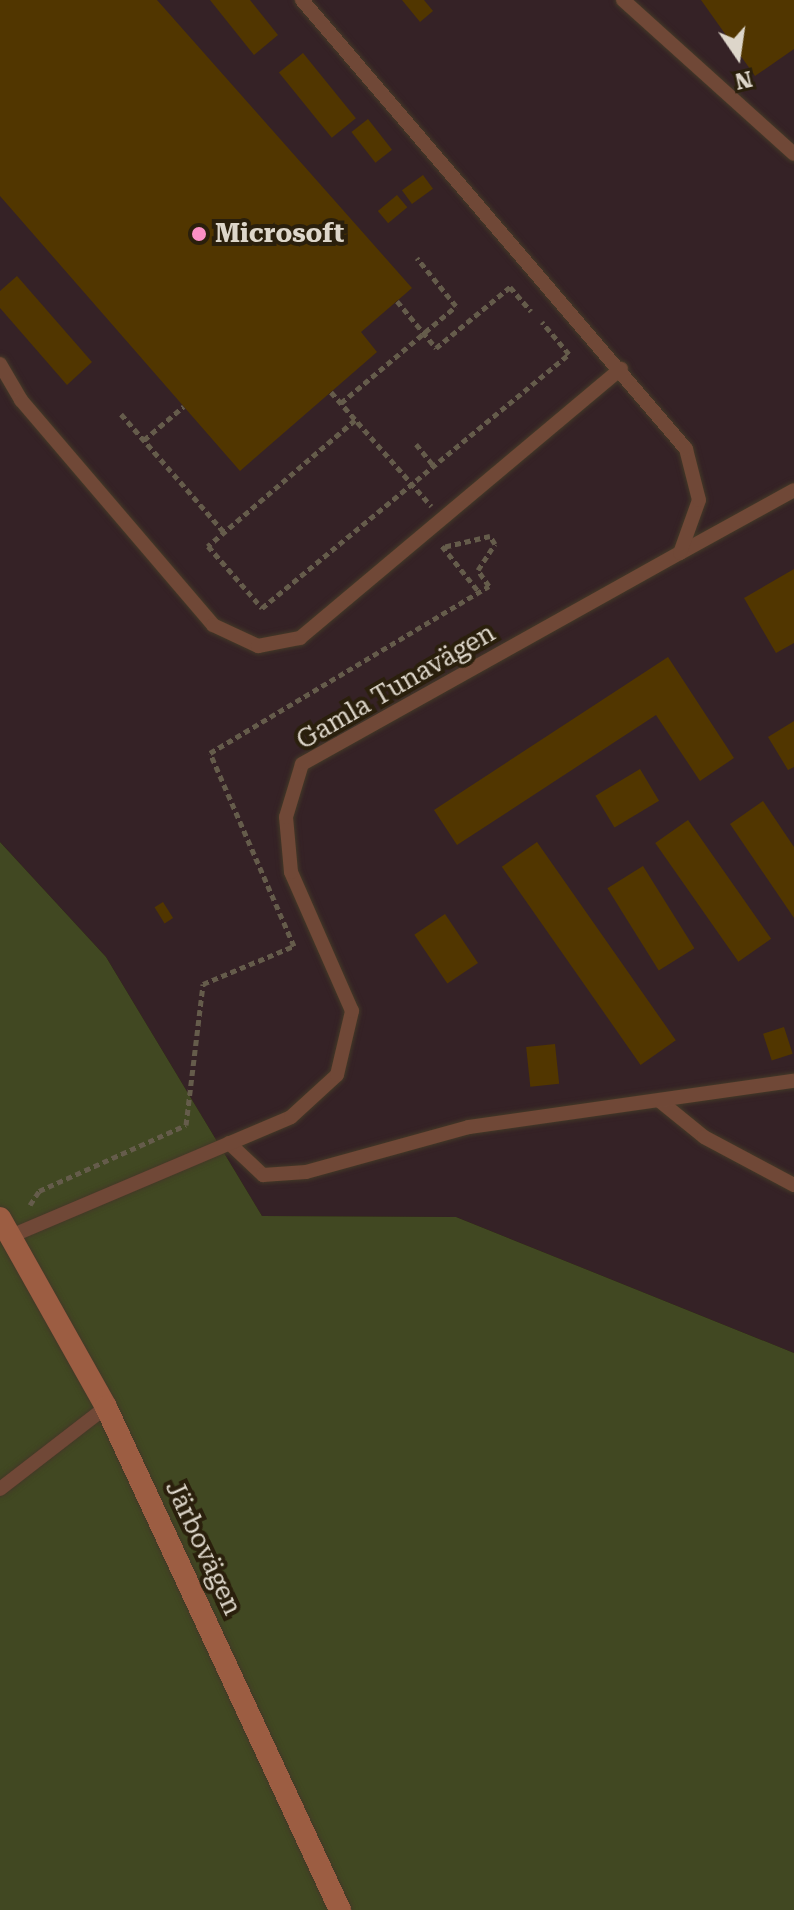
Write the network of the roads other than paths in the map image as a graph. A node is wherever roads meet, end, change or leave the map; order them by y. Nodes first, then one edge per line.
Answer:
1 (302, 0) edge
2 (623, 0) edge
3 (794, 154) edge
4 (0, 364) edge
5 (621, 369) junction
6 (794, 490) edge
7 (680, 553) junction
8 (794, 1081) edge
9 (661, 1102) junction
10 (229, 1143) junction
11 (794, 1185) edge
12 (6, 1227) edge
13 (106, 1407) junction
14 (0, 1489) edge
15 (340, 1910) edge

1 - 5 lane
2 - 3 lane
4 - 5 lane
5 - 7 lane
6 - 7 lane, Gamla Tunavägen
7 - 10 lane, Gamla Tunavägen
8 - 9 lane
9 - 10 lane
9 - 11 lane
10 - 12 lane, Gamla Tunavägen
12 - 13 main road, Järbovägen
13 - 14 lane
13 - 15 main road, Järbovägen

